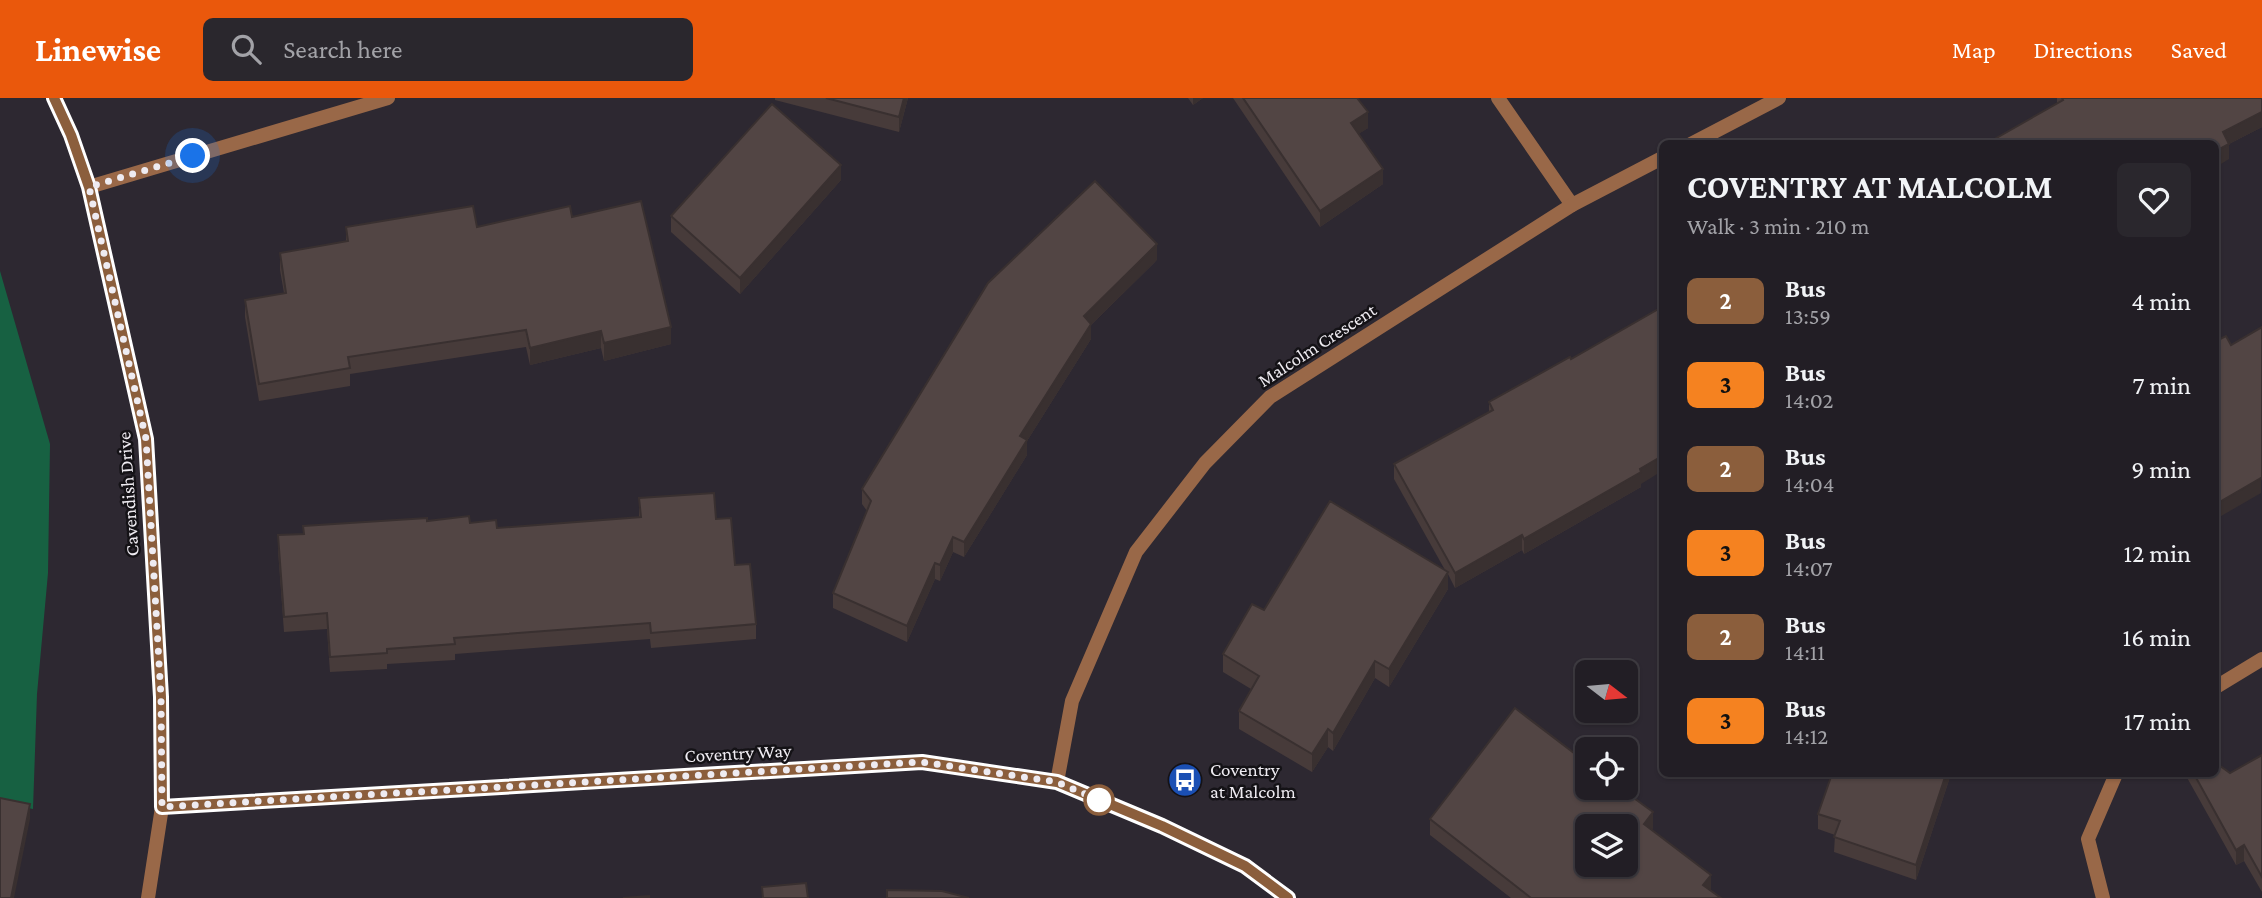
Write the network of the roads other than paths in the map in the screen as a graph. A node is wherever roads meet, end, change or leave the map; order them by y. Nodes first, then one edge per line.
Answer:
1 (54, 98) edge
2 (388, 98) edge
3 (1498, 98) edge
4 (1779, 98) edge
5 (1699, 140) edge
6 (1659, 160) edge
7 (89, 187) junction
8 (1572, 205) junction
9 (2262, 659) edge
10 (2219, 685) edge
11 (2115, 777) edge
12 (1057, 782) junction
13 (162, 807) junction
14 (148, 898) edge
15 (1288, 898) edge
16 (2103, 898) edge

1 - 7 street, Cavendish Drive
2 - 7 street
3 - 8 street
4 - 5 street
6 - 8 street, Malcolm Crescent
7 - 13 street, Cavendish Drive
8 - 12 street, Malcolm Crescent
9 - 10 street
11 - 16 street
12 - 13 street, Coventry Way
12 - 15 street, Coventry Way
13 - 14 street, Cavendish Drive

